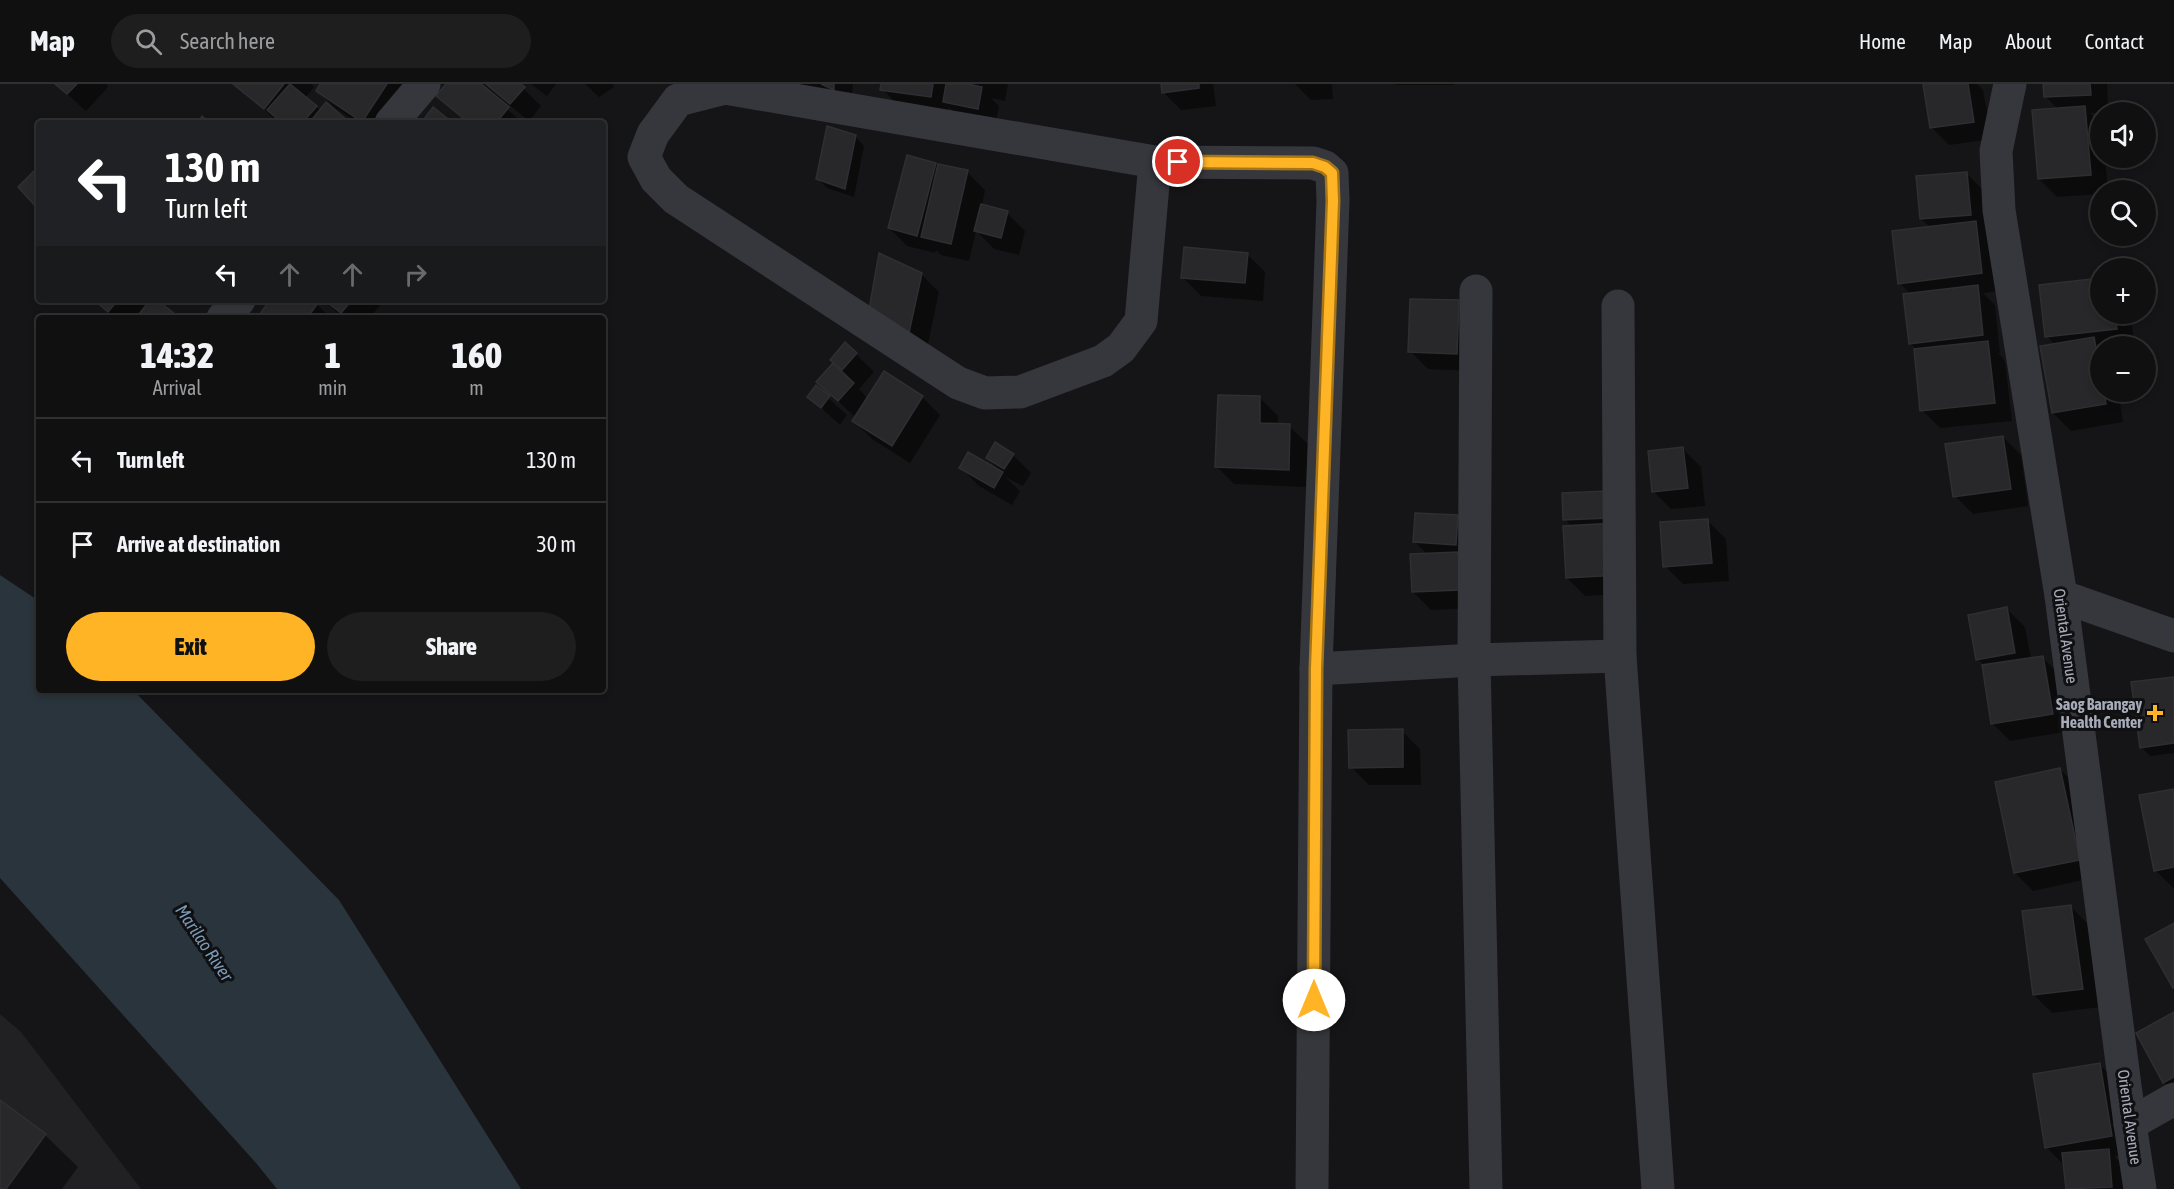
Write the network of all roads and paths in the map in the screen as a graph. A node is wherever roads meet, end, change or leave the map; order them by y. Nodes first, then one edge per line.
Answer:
1 (424, 84) edge
2 (2010, 84) edge
3 (394, 120) edge
4 (1155, 162) junction
5 (1476, 291) dead end
6 (236, 303) edge
7 (1618, 306) dead end
8 (226, 315) edge
9 (2061, 596) junction
10 (2174, 636) edge
11 (1620, 656) junction
12 (1474, 660) junction
13 (1316, 669) junction
14 (2174, 1099) edge
15 (2130, 1124) junction
16 (1312, 1189) edge
17 (1486, 1189) edge
18 (1658, 1189) edge
19 (2140, 1189) edge

1 - 3 street
2 - 9 street, Oriental Avenue
4 - 4 street
4 - 13 street
5 - 12 street
6 - 8 street
7 - 11 street
9 - 10 street
9 - 15 street, Oriental Avenue
11 - 12 street
11 - 18 street
12 - 13 street
12 - 17 street
13 - 16 street
14 - 15 street
15 - 19 street, Oriental Avenue

